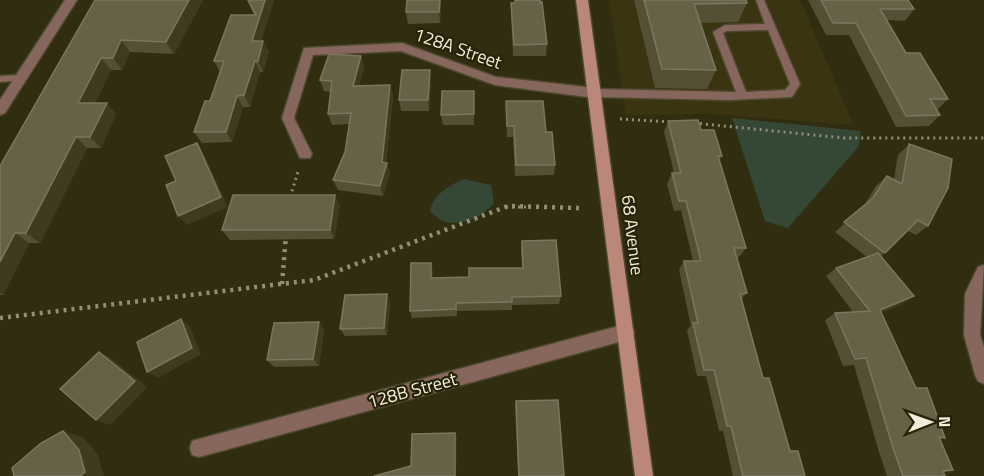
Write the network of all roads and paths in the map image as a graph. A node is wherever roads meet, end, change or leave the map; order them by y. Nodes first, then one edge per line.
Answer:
1 (71, 0) edge
2 (582, 0) edge
3 (759, 0) edge
4 (771, 27) junction
5 (21, 78) junction
6 (0, 79) edge
7 (595, 93) junction
8 (742, 95) junction
9 (0, 110) edge
10 (620, 119) dead end
11 (678, 123) edge
12 (689, 123) edge
13 (984, 138) edge
14 (305, 154) dead end
15 (298, 172) dead end
16 (289, 203) edge
17 (580, 208) dead end
18 (287, 226) edge
19 (984, 272) edge
20 (282, 284) junction
21 (0, 318) edge
22 (626, 332) junction
23 (984, 375) edge
24 (199, 448) dead end
25 (644, 476) edge

1 - 5 street
2 - 7 street, 68 Avenue
3 - 4 lane
4 - 8 lane
4 - 8 lane
5 - 6 lane
5 - 9 street
7 - 8 lane
7 - 14 street, 128A Street
7 - 22 street, 68 Avenue
10 - 11 path
12 - 13 path
15 - 16 path
17 - 20 path
18 - 20 path
19 - 23 street
20 - 21 path
22 - 24 street, 128B Street
22 - 25 street, 68 Avenue

